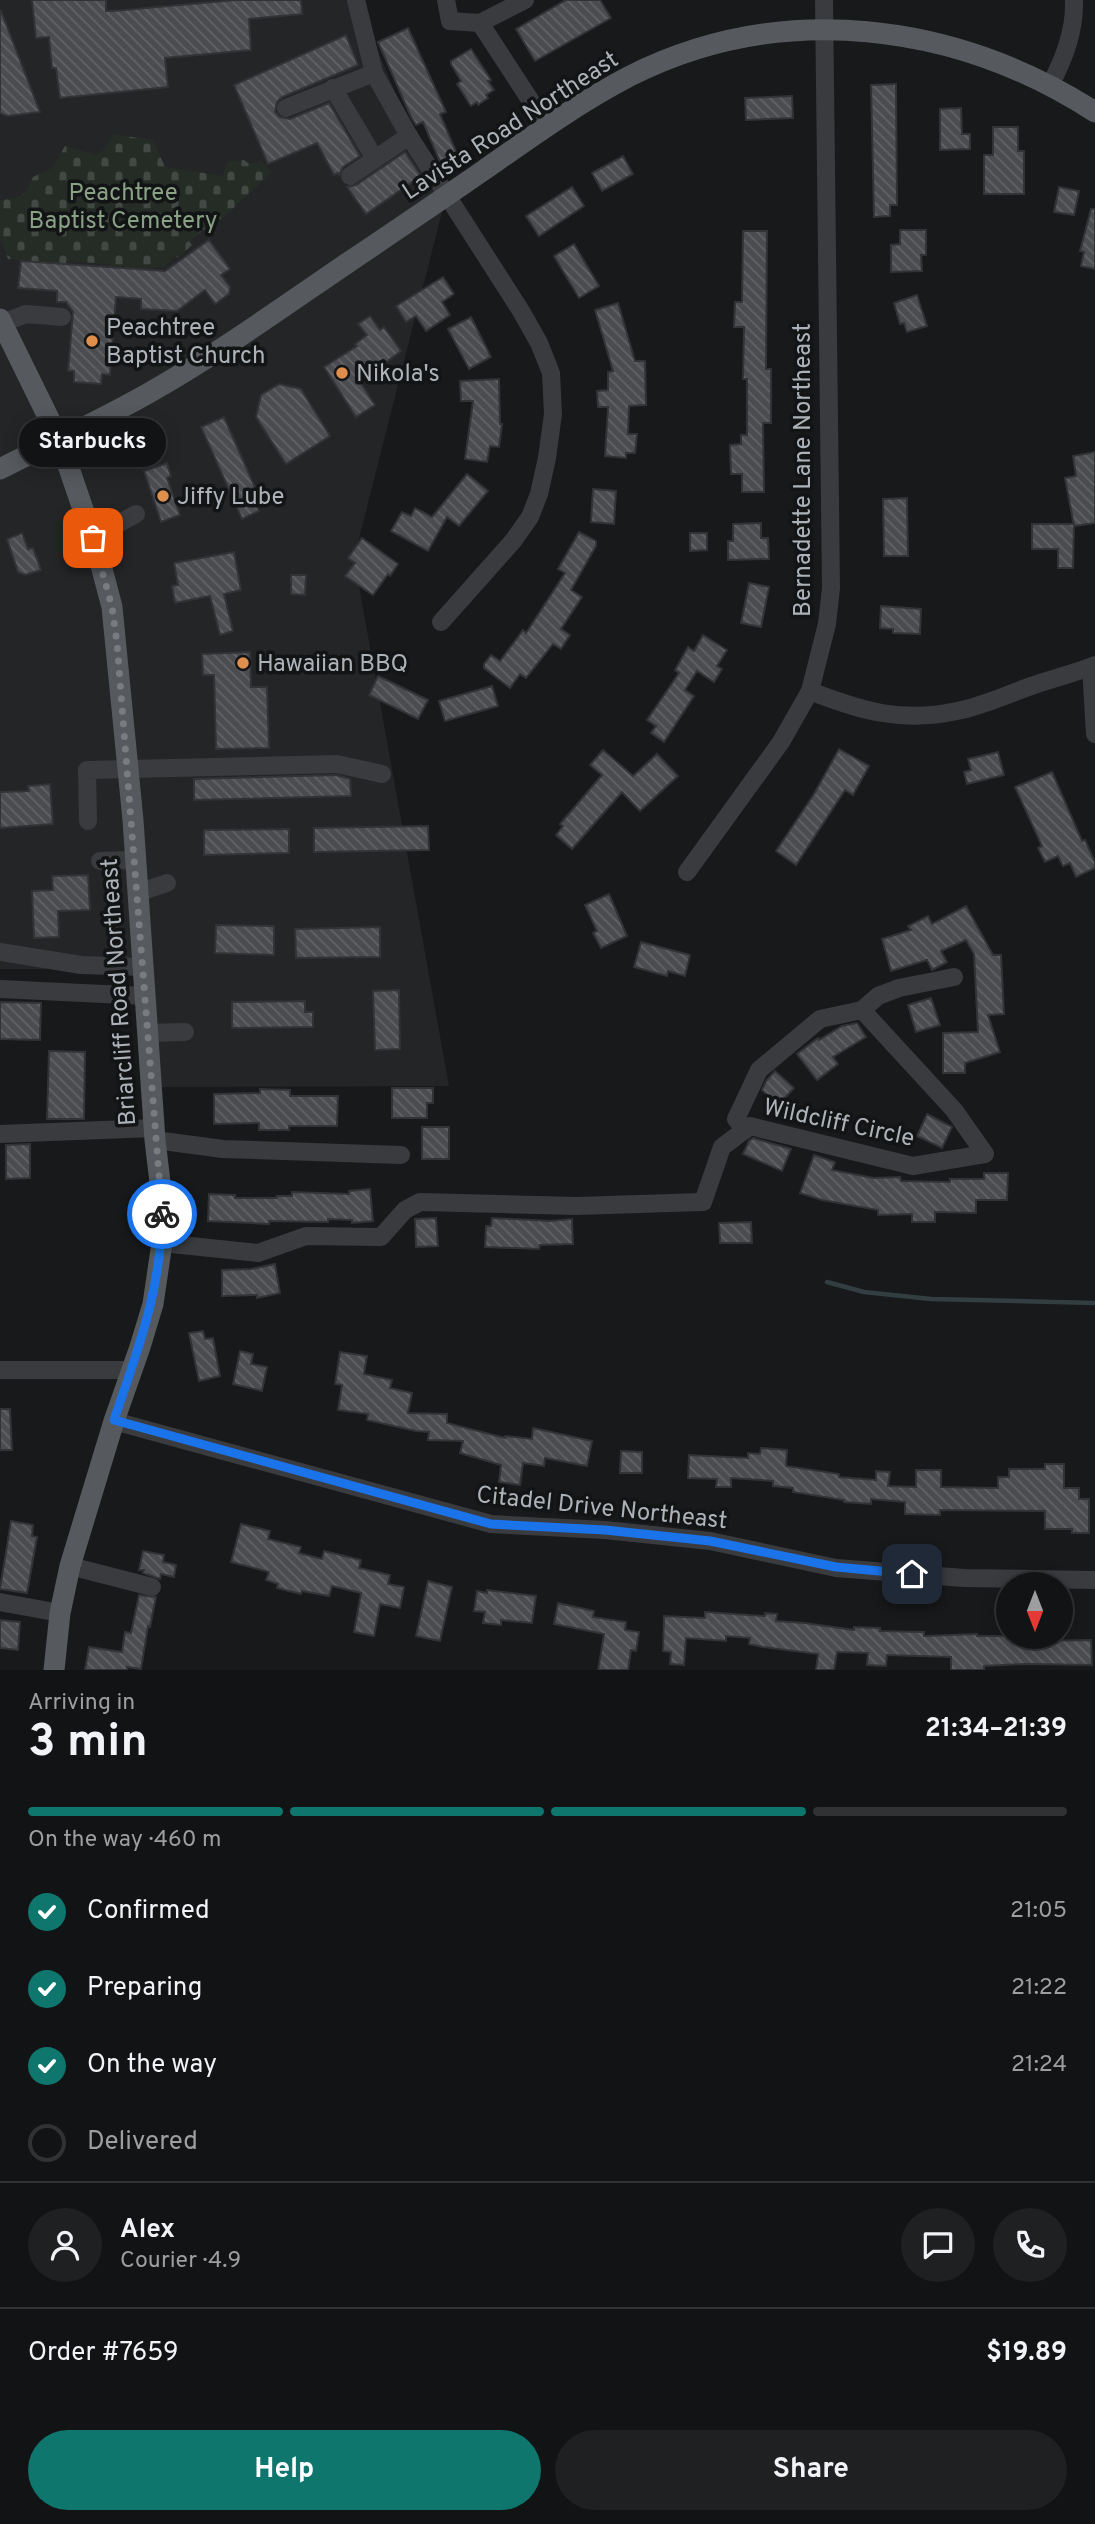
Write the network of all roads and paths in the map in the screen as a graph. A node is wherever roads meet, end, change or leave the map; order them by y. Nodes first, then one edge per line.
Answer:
1 (356, 0) edge
2 (446, 0) edge
3 (525, 0) edge
4 (824, 0) edge
5 (1074, 0) edge
6 (480, 23) junction
7 (824, 29) junction
8 (374, 73) junction
9 (1050, 85) junction
10 (333, 88) junction
11 (286, 107) dead end
12 (1094, 107) edge
13 (547, 126) junction
14 (409, 136) junction
15 (375, 159) junction
16 (350, 176) dead end
17 (447, 195) junction
18 (61, 317) dead end
19 (1, 321) edge
20 (59, 439) junction
21 (0, 469) edge
22 (136, 514) dead end
23 (93, 538) junction
24 (441, 622) dead end
25 (1093, 666) edge
26 (810, 691) junction
27 (1095, 734) edge
28 (128, 769) junction
29 (382, 774) dead end
30 (88, 821) dead end
31 (135, 860) junction
32 (100, 861) dead end
33 (687, 872) dead end
34 (167, 883) dead end
35 (137, 893) junction
36 (0, 952) edge
37 (142, 967) junction
38 (954, 977) dead end
39 (0, 989) edge
40 (145, 996) junction
41 (862, 1010) junction
42 (185, 1032) dead end
43 (147, 1033) junction
44 (745, 1130) junction
45 (0, 1134) edge
46 (154, 1134) junction
47 (401, 1155) dead end
48 (162, 1243) junction
49 (0, 1370) edge
50 (131, 1370) junction
51 (114, 1420) junction
52 (71, 1566) junction
53 (1095, 1580) edge
54 (152, 1587) dead end
55 (0, 1602) edge
56 (60, 1614) junction
57 (54, 1670) edge

1 - 8 street
2 - 6 street
3 - 6 street
4 - 7 street, Bernadette Lane Northeast
5 - 9 street
6 - 13 street
7 - 9 main road, Lavista Road Northeast
7 - 13 main road, Lavista Road Northeast
7 - 26 street, Bernadette Lane Northeast
8 - 10 street
8 - 14 street
9 - 12 main road, Lavista Road Northeast
10 - 11 street
10 - 15 street
13 - 17 main road, Lavista Road Northeast
14 - 15 street
14 - 17 street
15 - 16 street
17 - 20 main road, Lavista Road Northeast
17 - 24 street
18 - 19 street
19 - 20 main road, Briarcliff Road Northeast
20 - 21 main road, Lavista Road Northeast
20 - 23 main road, Briarcliff Road Northeast
22 - 23 street
23 - 28 main road, Briarcliff Road Northeast
25 - 26 street
25 - 27 street
26 - 33 street, Bernadette Lane Northeast
28 - 29 street
28 - 30 street
28 - 31 main road, Briarcliff Road Northeast
31 - 32 street
31 - 35 main road, Briarcliff Road Northeast
34 - 35 street
35 - 37 main road, Briarcliff Road Northeast
36 - 37 street
37 - 40 main road, Briarcliff Road Northeast
38 - 41 street
39 - 40 street
40 - 43 main road, Briarcliff Road Northeast
41 - 44 street
41 - 44 street, Wildcliff Circle
42 - 43 street
43 - 46 main road, Briarcliff Road Northeast
44 - 48 street
45 - 46 street
46 - 47 street
46 - 48 main road, Briarcliff Road Northeast
48 - 50 main road, Briarcliff Road Northeast
49 - 50 street
50 - 51 main road, Briarcliff Road Northeast
51 - 52 main road, Briarcliff Road Northeast
51 - 53 street, Citadel Drive Northeast
52 - 54 street
52 - 56 main road, Briarcliff Road Northeast
55 - 56 street
56 - 57 main road, Briarcliff Road Northeast

